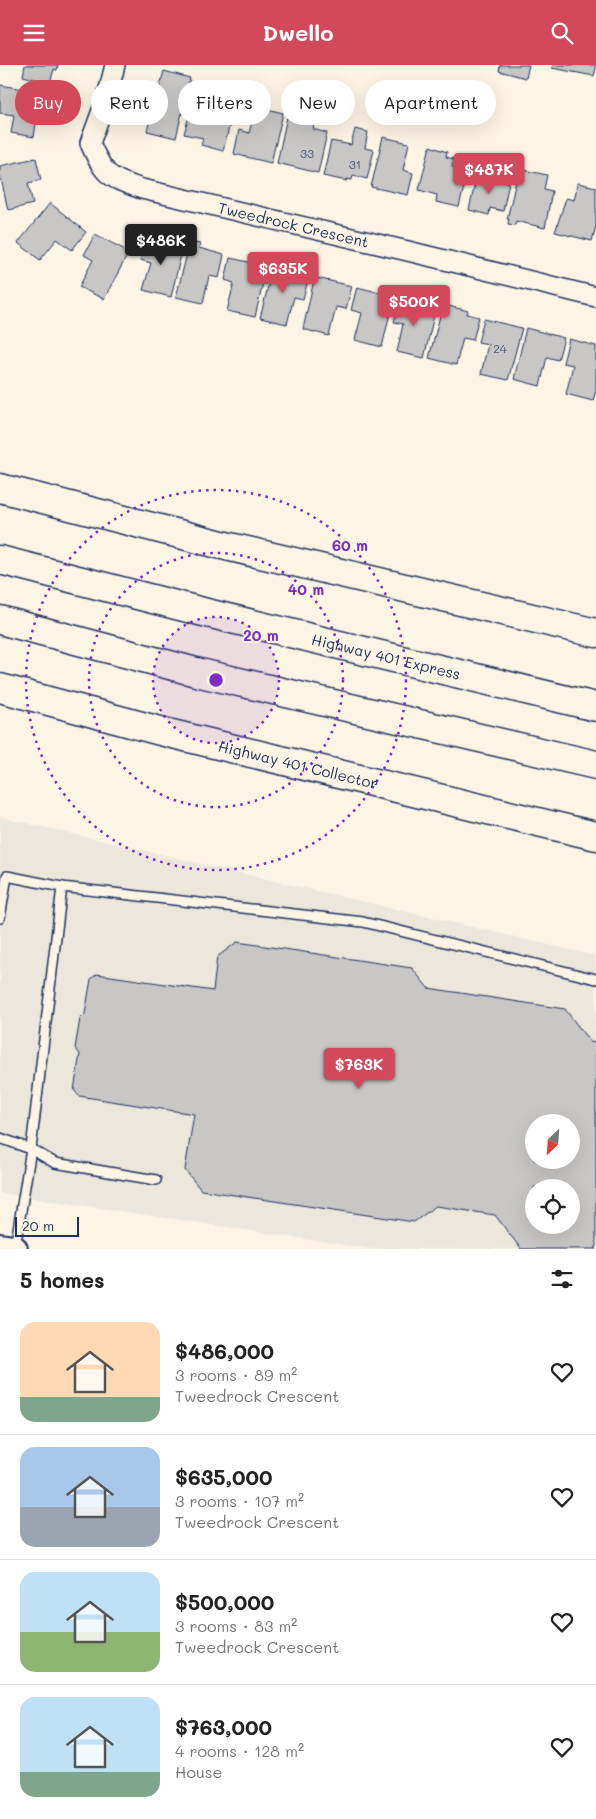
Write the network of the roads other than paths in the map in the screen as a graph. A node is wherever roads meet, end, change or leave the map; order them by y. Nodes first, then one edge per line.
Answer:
1 (115, 65) edge
2 (596, 297) edge
3 (0, 488) edge
4 (0, 560) edge
5 (0, 620) edge
6 (596, 633) edge
7 (0, 688) edge
8 (596, 707) edge
9 (596, 765) edge
10 (596, 836) edge
11 (62, 887) junction
12 (0, 918) edge
13 (596, 979) edge
14 (0, 1138) edge
15 (31, 1149) junction
16 (156, 1180) dead end
17 (0, 1247) edge
18 (15, 1249) edge

1 - 2 street, Tweedrock Crescent
3 - 6 highway
4 - 8 highway, Highway 401 Express
5 - 9 highway
7 - 10 highway, Highway 401 Collector
11 - 12 lane
11 - 13 lane
11 - 15 lane
14 - 15 lane
15 - 16 lane
15 - 18 lane
17 - 18 main road

